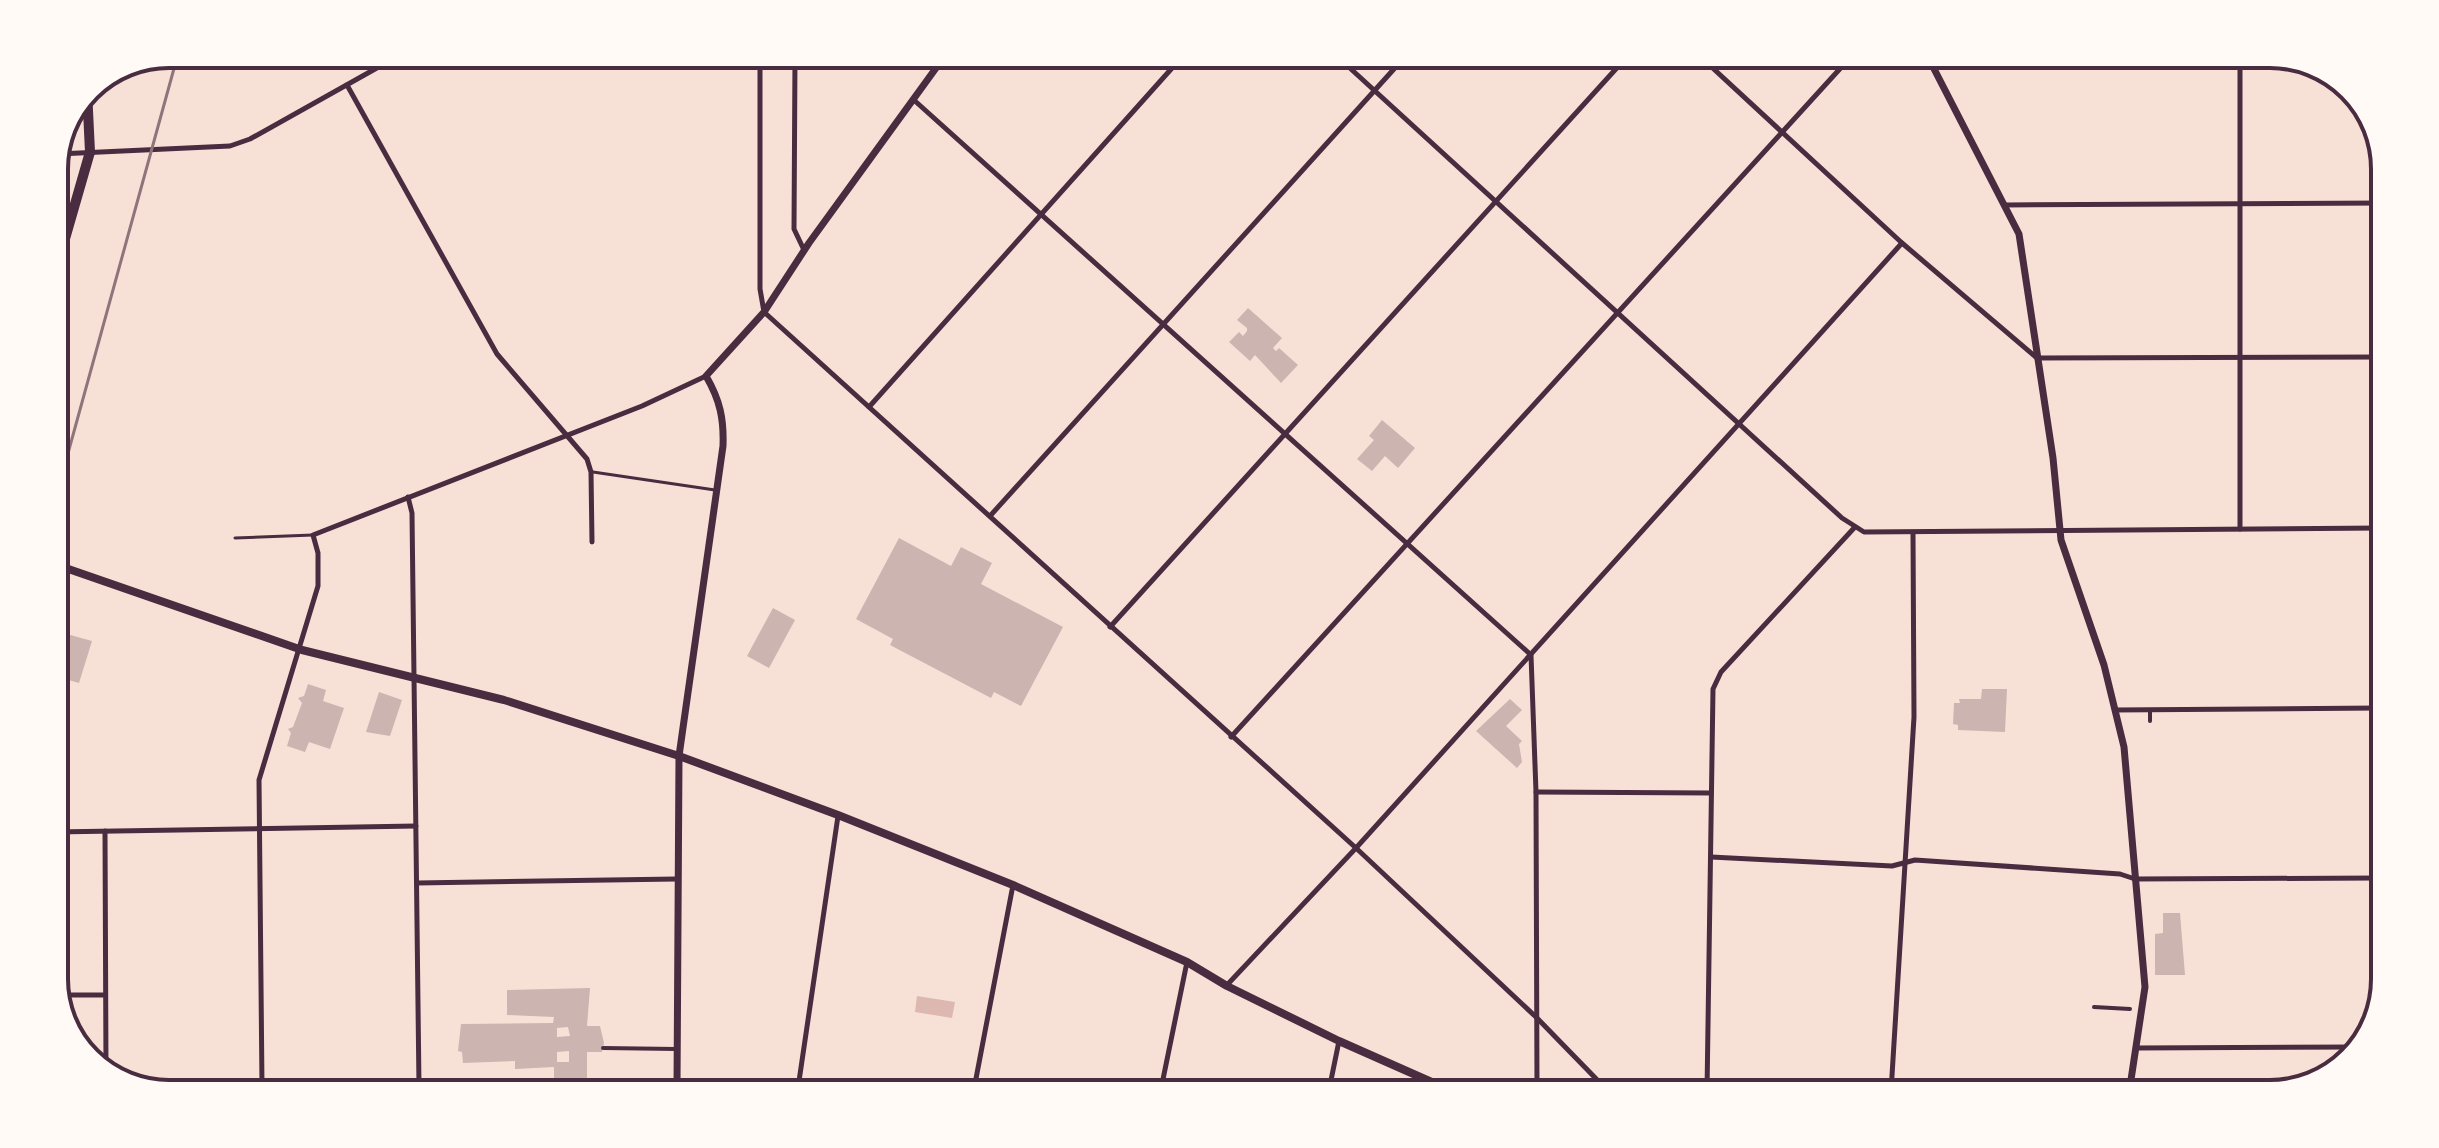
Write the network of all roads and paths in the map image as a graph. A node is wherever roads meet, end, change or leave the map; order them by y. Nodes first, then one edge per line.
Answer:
1 (377, 68) edge
2 (760, 68) edge
3 (795, 68) edge
4 (937, 68) edge
5 (1172, 68) edge
6 (1350, 68) edge
7 (1395, 68) edge
8 (1617, 68) edge
9 (1713, 68) edge
10 (1841, 68) edge
11 (1934, 68) edge
12 (2240, 68) edge
13 (347, 85) junction
14 (1376, 90) junction
15 (915, 101) junction
16 (88, 110) edge
17 (1782, 132) junction
18 (90, 152) junction
19 (69, 153) edge
20 (1496, 203) junction
21 (2371, 203) edge
22 (2240, 204) junction
23 (2005, 205) junction
24 (1041, 214) junction
25 (68, 228) edge
26 (1902, 243) junction
27 (804, 250) junction
28 (764, 312) junction
29 (1618, 313) junction
30 (1164, 325) junction
31 (2240, 357) junction
32 (2371, 357) edge
33 (2037, 358) junction
34 (706, 376) junction
35 (869, 407) junction
36 (1740, 422) junction
37 (565, 434) junction
38 (1286, 435) junction
39 (591, 472) junction
40 (715, 490) junction
41 (408, 497) junction
42 (990, 516) junction
43 (1855, 527) junction
44 (2371, 528) edge
45 (2060, 529) junction
46 (2240, 529) junction
47 (1913, 533) junction
48 (313, 535) junction
49 (235, 538) dead end
50 (592, 542) dead end
51 (1406, 546) junction
52 (68, 569) edge
53 (1110, 627) junction
54 (302, 650) junction
55 (1531, 655) junction
56 (415, 676) junction
57 (2371, 708) edge
58 (2115, 710) junction
59 (2150, 710) junction
60 (2150, 721) dead end
61 (1231, 737) junction
62 (679, 756) junction
63 (1536, 792) junction
64 (1711, 793) junction
65 (838, 815) junction
66 (416, 826) junction
67 (260, 829) junction
68 (105, 831) junction
69 (68, 832) edge
70 (1356, 848) junction
71 (1711, 857) junction
72 (1904, 864) junction
73 (2371, 878) edge
74 (676, 879) junction
75 (2135, 879) junction
76 (417, 883) junction
77 (1013, 885) junction
78 (1187, 962) junction
79 (1227, 986) junction
80 (69, 995) edge
81 (105, 995) junction
82 (2094, 1007) dead end
83 (2130, 1009) dead end
84 (1536, 1017) junction
85 (1339, 1041) junction
86 (2344, 1047) edge
87 (603, 1048) dead end
88 (2136, 1048) junction
89 (676, 1049) junction
90 (106, 1057) edge
91 (262, 1080) edge
92 (419, 1080) edge
93 (677, 1080) edge
94 (799, 1080) edge
95 (975, 1080) edge
96 (1163, 1080) edge
97 (1331, 1080) edge
98 (1427, 1080) edge
99 (1537, 1080) edge
100 (1597, 1080) edge
101 (1707, 1080) edge
102 (1892, 1080) edge
103 (2131, 1080) edge

1 - 13 street
2 - 28 street
3 - 27 street
4 - 15 street
5 - 24 street
6 - 14 street
7 - 14 street
8 - 20 street
9 - 17 street
10 - 17 street
11 - 23 street
12 - 22 street
13 - 18 street
13 - 37 street
14 - 20 street
14 - 30 street
15 - 24 street
15 - 27 street
16 - 18 highway
17 - 26 street
17 - 29 street
18 - 19 street
18 - 25 highway
20 - 29 street
20 - 38 street
21 - 22 street
22 - 23 street
22 - 31 street
23 - 33 street
24 - 30 street
24 - 35 street
26 - 33 street
26 - 36 street
27 - 28 street
28 - 34 street
28 - 35 street
29 - 36 street
29 - 51 street
30 - 38 street
30 - 42 street
31 - 32 street
31 - 33 street
31 - 46 street
33 - 45 street
34 - 37 street
34 - 40 street
35 - 42 street
36 - 43 street
36 - 55 street
37 - 39 street
37 - 41 street
38 - 51 street
38 - 53 street
39 - 40 lane
39 - 50 street
40 - 62 street
41 - 48 street
41 - 56 street
42 - 53 street
43 - 47 street
43 - 64 street
44 - 46 street
45 - 46 street
45 - 47 street
45 - 58 street
47 - 72 street
48 - 49 lane
48 - 54 street
51 - 55 street
51 - 61 street
52 - 54 main road
53 - 61 street
54 - 56 main road
54 - 67 street
55 - 63 street
55 - 70 street
56 - 62 main road
56 - 66 street
57 - 59 street
58 - 59 street
58 - 75 street
59 - 60 street
61 - 70 street
62 - 65 main road
62 - 74 street
63 - 64 street
63 - 84 street
64 - 71 street
65 - 77 main road
65 - 94 street
66 - 67 street
66 - 76 street
67 - 68 street
67 - 91 street
68 - 69 street
68 - 81 street
70 - 79 street
70 - 84 street
71 - 72 street
71 - 101 street
72 - 75 street
72 - 102 street
73 - 75 street
74 - 76 street
74 - 89 street
75 - 88 street
76 - 92 street
77 - 78 main road
77 - 95 street
78 - 79 main road
78 - 96 street
79 - 85 main road
80 - 81 street
81 - 90 street
82 - 83 street
84 - 99 street
84 - 100 street
85 - 97 street
85 - 98 main road
86 - 88 street
87 - 89 street
88 - 103 street
89 - 93 street

